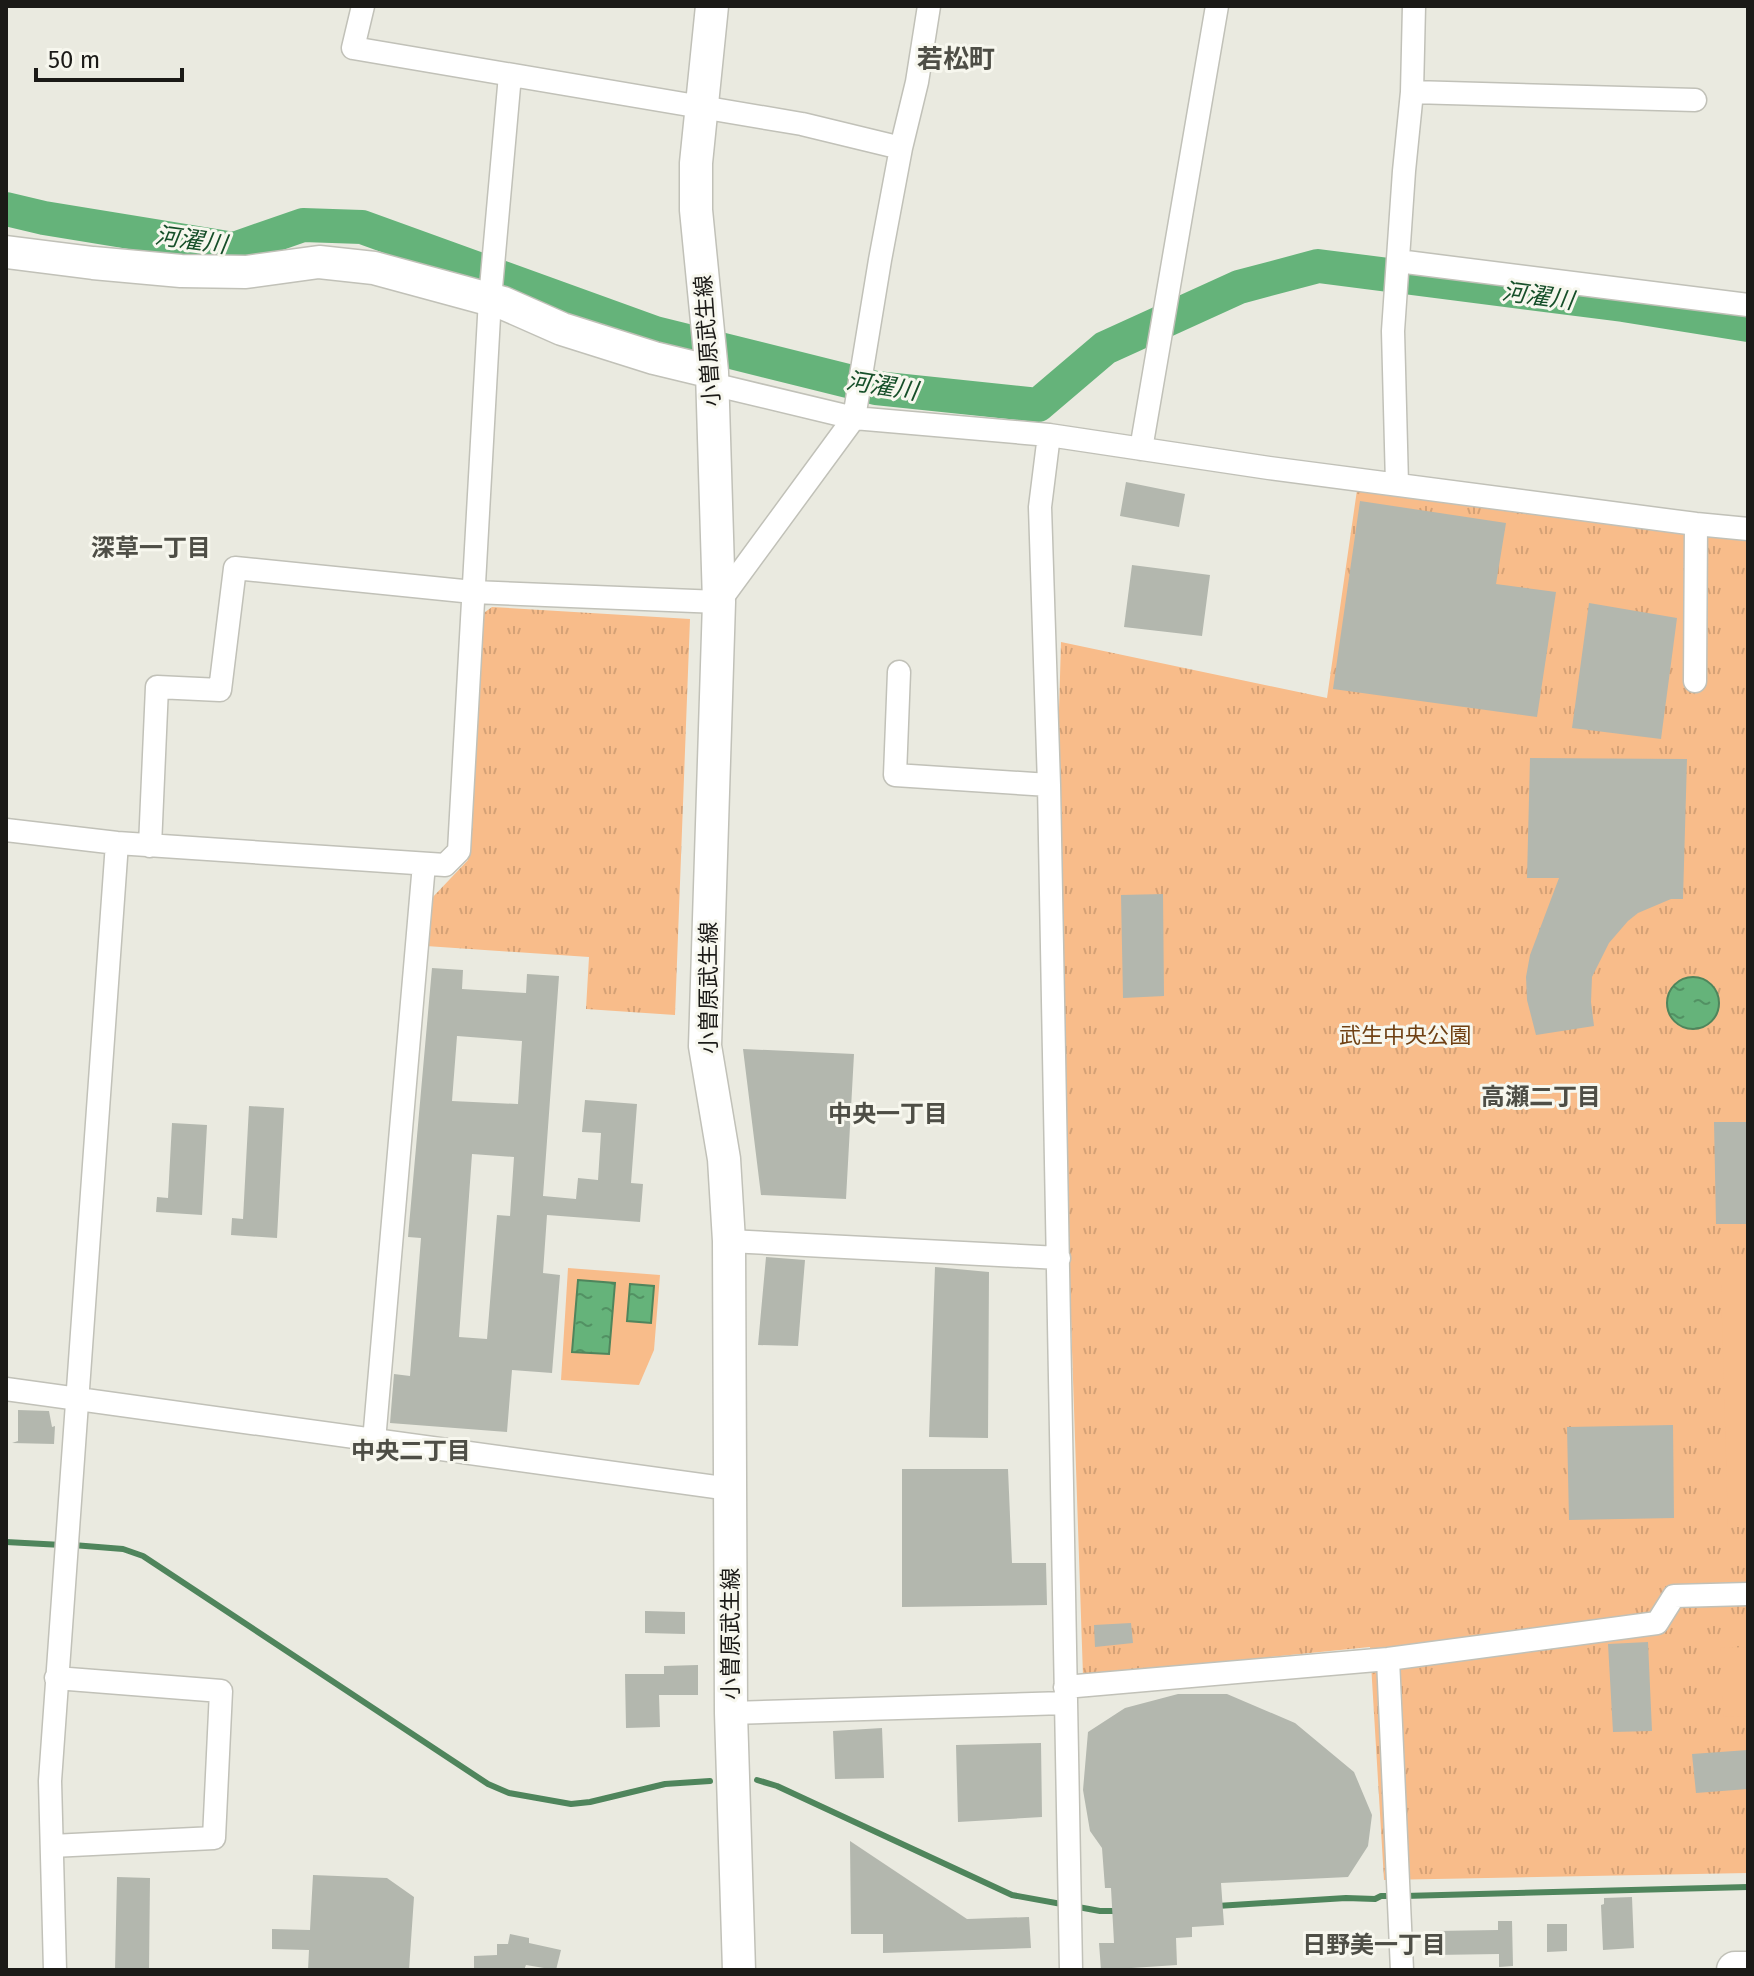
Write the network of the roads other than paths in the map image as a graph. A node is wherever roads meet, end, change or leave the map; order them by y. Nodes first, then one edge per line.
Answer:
1 (363, 6) edge
2 (712, 6) edge
3 (929, 6) edge
4 (1217, 6) edge
5 (1414, 6) edge
6 (510, 75) junction
7 (1412, 92) junction
8 (1695, 100) dead end
9 (703, 107) junction
10 (901, 148) junction
11 (6, 252) edge
12 (1398, 261) junction
13 (490, 299) junction
14 (1748, 305) edge
15 (711, 367) junction
16 (854, 418) junction
17 (1049, 435) junction
18 (1141, 449) junction
19 (1397, 484) junction
20 (1696, 524) junction
21 (1748, 529) edge
22 (473, 592) junction
23 (719, 602) junction
24 (899, 672) dead end
25 (1695, 681) dead end
26 (1049, 785) junction
27 (6, 830) edge
28 (117, 843) junction
29 (150, 846) junction
30 (424, 864) junction
31 (729, 1241) junction
32 (1059, 1258) junction
33 (6, 1389) edge
34 (77, 1398) junction
35 (374, 1441) junction
36 (730, 1489) junction
37 (1748, 1594) edge
38 (1388, 1659) junction
39 (56, 1678) junction
40 (1065, 1695) junction
41 (731, 1713) junction
42 (52, 1846) junction
43 (55, 1970) edge
44 (739, 1970) edge
45 (1071, 1970) edge
46 (1402, 1970) edge
47 (1735, 1970) edge
48 (1748, 1970) edge

1 - 6 street
2 - 9 main road, 小曽原武生線
3 - 10 street
4 - 18 street
5 - 7 street
6 - 9 street
6 - 13 street
7 - 8 street
7 - 12 street
9 - 10 street
9 - 15 main road, 小曽原武生線
10 - 16 street
11 - 13 main road
12 - 14 street
12 - 19 street
13 - 15 main road
13 - 22 street
15 - 16 street
15 - 23 main road, 小曽原武生線
16 - 17 street
16 - 23 street
17 - 18 street
17 - 26 street
18 - 19 street
19 - 20 street
20 - 21 street
20 - 25 street
22 - 23 street
22 - 29 street
22 - 30 street
23 - 31 main road, 小曽原武生線
24 - 26 street
26 - 32 street
27 - 28 street
28 - 29 street
28 - 34 street
29 - 30 street
30 - 35 street
31 - 32 street
31 - 36 main road, 小曽原武生線
32 - 40 street
33 - 34 street
34 - 35 street
34 - 39 street
35 - 36 street
36 - 41 main road, 小曽原武生線
37 - 38 street
38 - 40 street
38 - 46 street
39 - 42 street
39 - 42 street
40 - 41 street
40 - 45 street
41 - 44 main road, 小曽原武生線
42 - 43 street
47 - 48 main road

